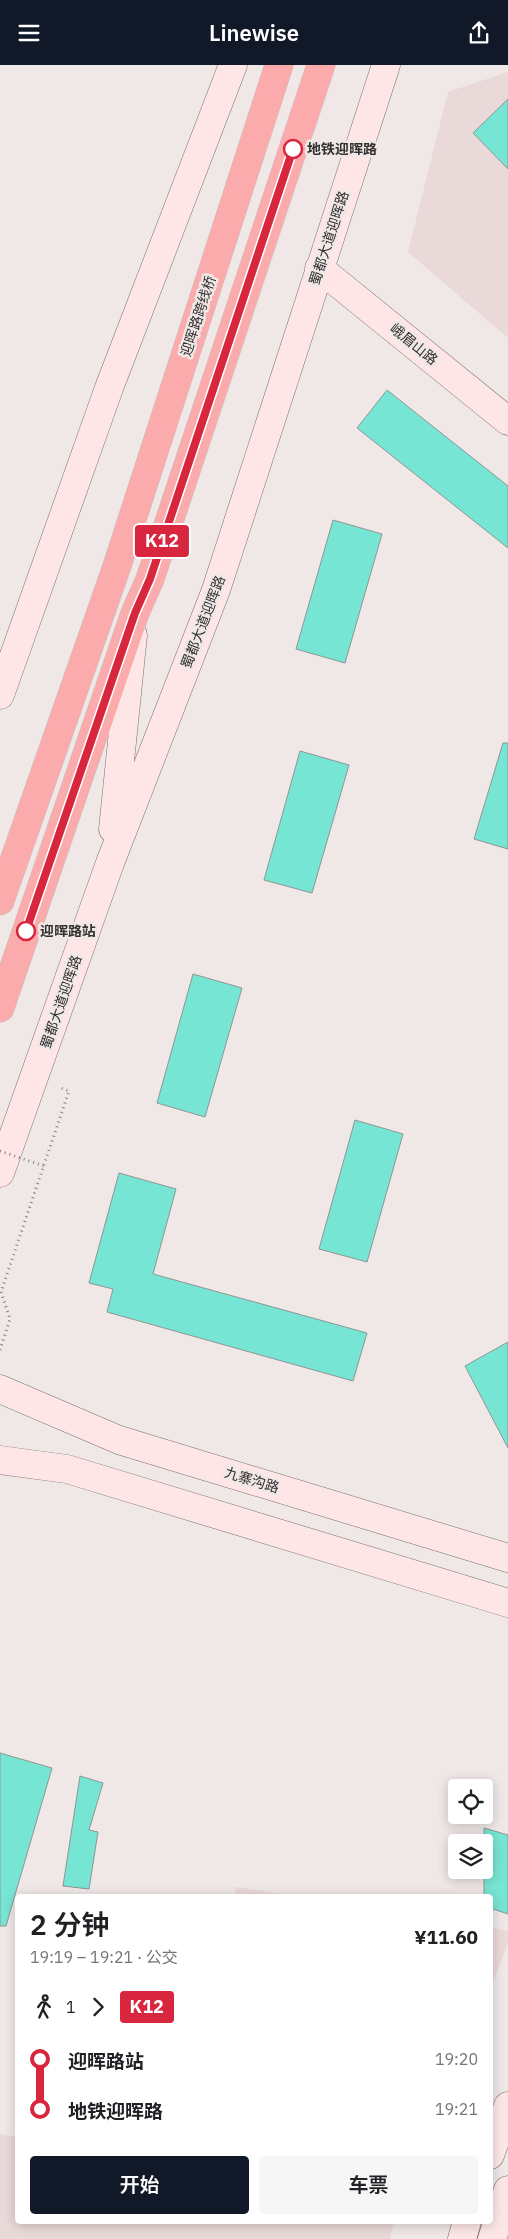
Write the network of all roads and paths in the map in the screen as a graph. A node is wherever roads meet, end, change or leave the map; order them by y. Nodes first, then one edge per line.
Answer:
1 (233, 65) edge
2 (279, 65) edge
3 (321, 65) edge
4 (386, 65) edge
5 (319, 268) junction
6 (508, 421) edge
7 (135, 613) junction
8 (0, 695) edge
9 (18, 846) junction
10 (110, 863) junction
11 (0, 874) edge
12 (0, 901) edge
13 (0, 1008) edge
14 (69, 1091) dead end
15 (0, 1151) edge
16 (44, 1166) junction
17 (0, 1173) edge
18 (0, 1351) edge
19 (0, 1389) edge
20 (0, 1459) edge
21 (508, 1558) edge
22 (508, 1603) edge
23 (508, 2106) edge
24 (493, 2147) edge
25 (508, 2190) edge
26 (467, 2224) edge
27 (462, 2239) edge
28 (492, 2239) edge

1 - 8 main road
2 - 9 highway, 迎晖路跨线桥
3 - 7 highway
4 - 5 main road, 蜀都大道迎晖路
5 - 6 main road, 峨眉山路
5 - 10 main road, 蜀都大道迎晖路
7 - 10 main road
7 - 13 highway
9 - 11 main road
9 - 12 highway
10 - 17 main road, 蜀都大道迎晖路
14 - 16 path
15 - 16 path, bridge
16 - 18 path
19 - 21 main road, 九寨沟路
20 - 22 main road
23 - 24 main road
25 - 28 main road
26 - 27 main road

